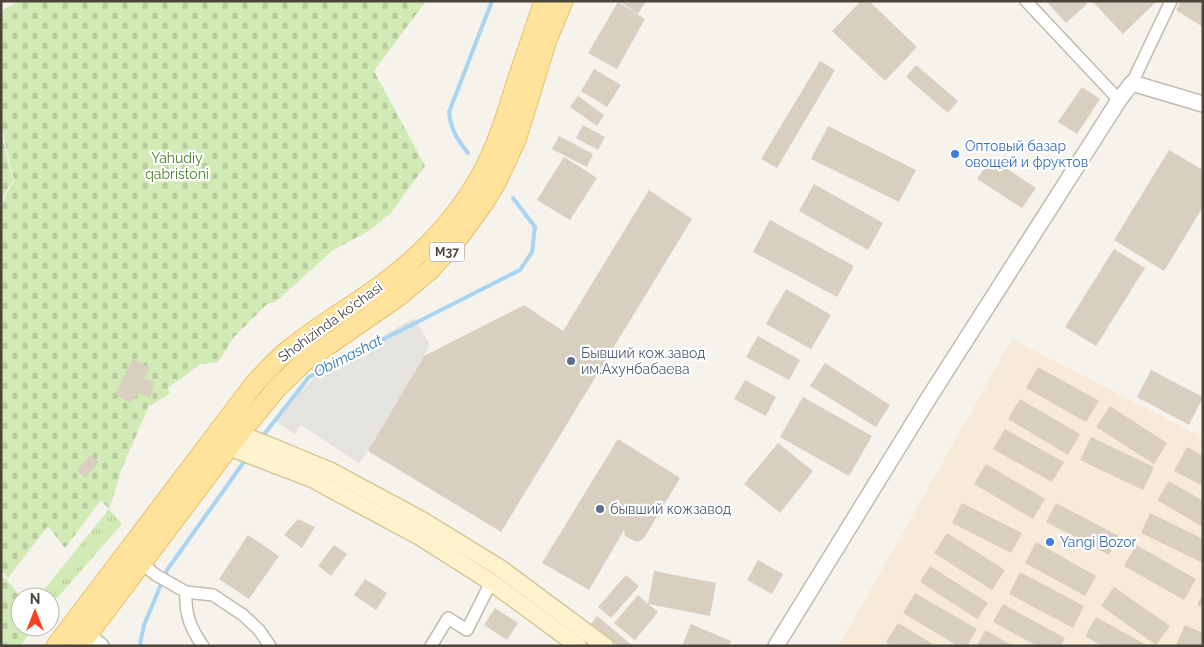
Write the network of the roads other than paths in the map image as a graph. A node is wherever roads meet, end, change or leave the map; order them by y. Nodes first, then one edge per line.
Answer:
1 (544, 1) edge
2 (563, 1) edge
3 (1026, 1) edge
4 (1171, 1) edge
5 (1132, 83) junction
6 (1119, 100) junction
7 (1203, 104) edge
8 (226, 437) junction
9 (141, 563) junction
10 (491, 582) junction
11 (182, 590) junction
12 (85, 637) edge
13 (56, 646) edge
14 (203, 646) edge
15 (270, 646) edge
16 (432, 646) edge
17 (578, 646) edge
18 (605, 646) edge
19 (776, 646) edge

1 - 8 main road, Shohizinda ko'chasi / M37
2 - 8 main road, Shohizinda ko'chasi / M37
3 - 6 street
4 - 5 street
5 - 6 street
5 - 7 street
6 - 19 street
8 - 9 main road, Shohizinda ko'chasi
8 - 10 main road
8 - 12 main road, Shohizinda ko'chasi
8 - 18 main road
9 - 11 street
9 - 12 main road, Shohizinda ko'chasi
10 - 16 street
10 - 17 main road
11 - 14 street
11 - 15 street
12 - 13 main road, Shohizinda ko'chasi

